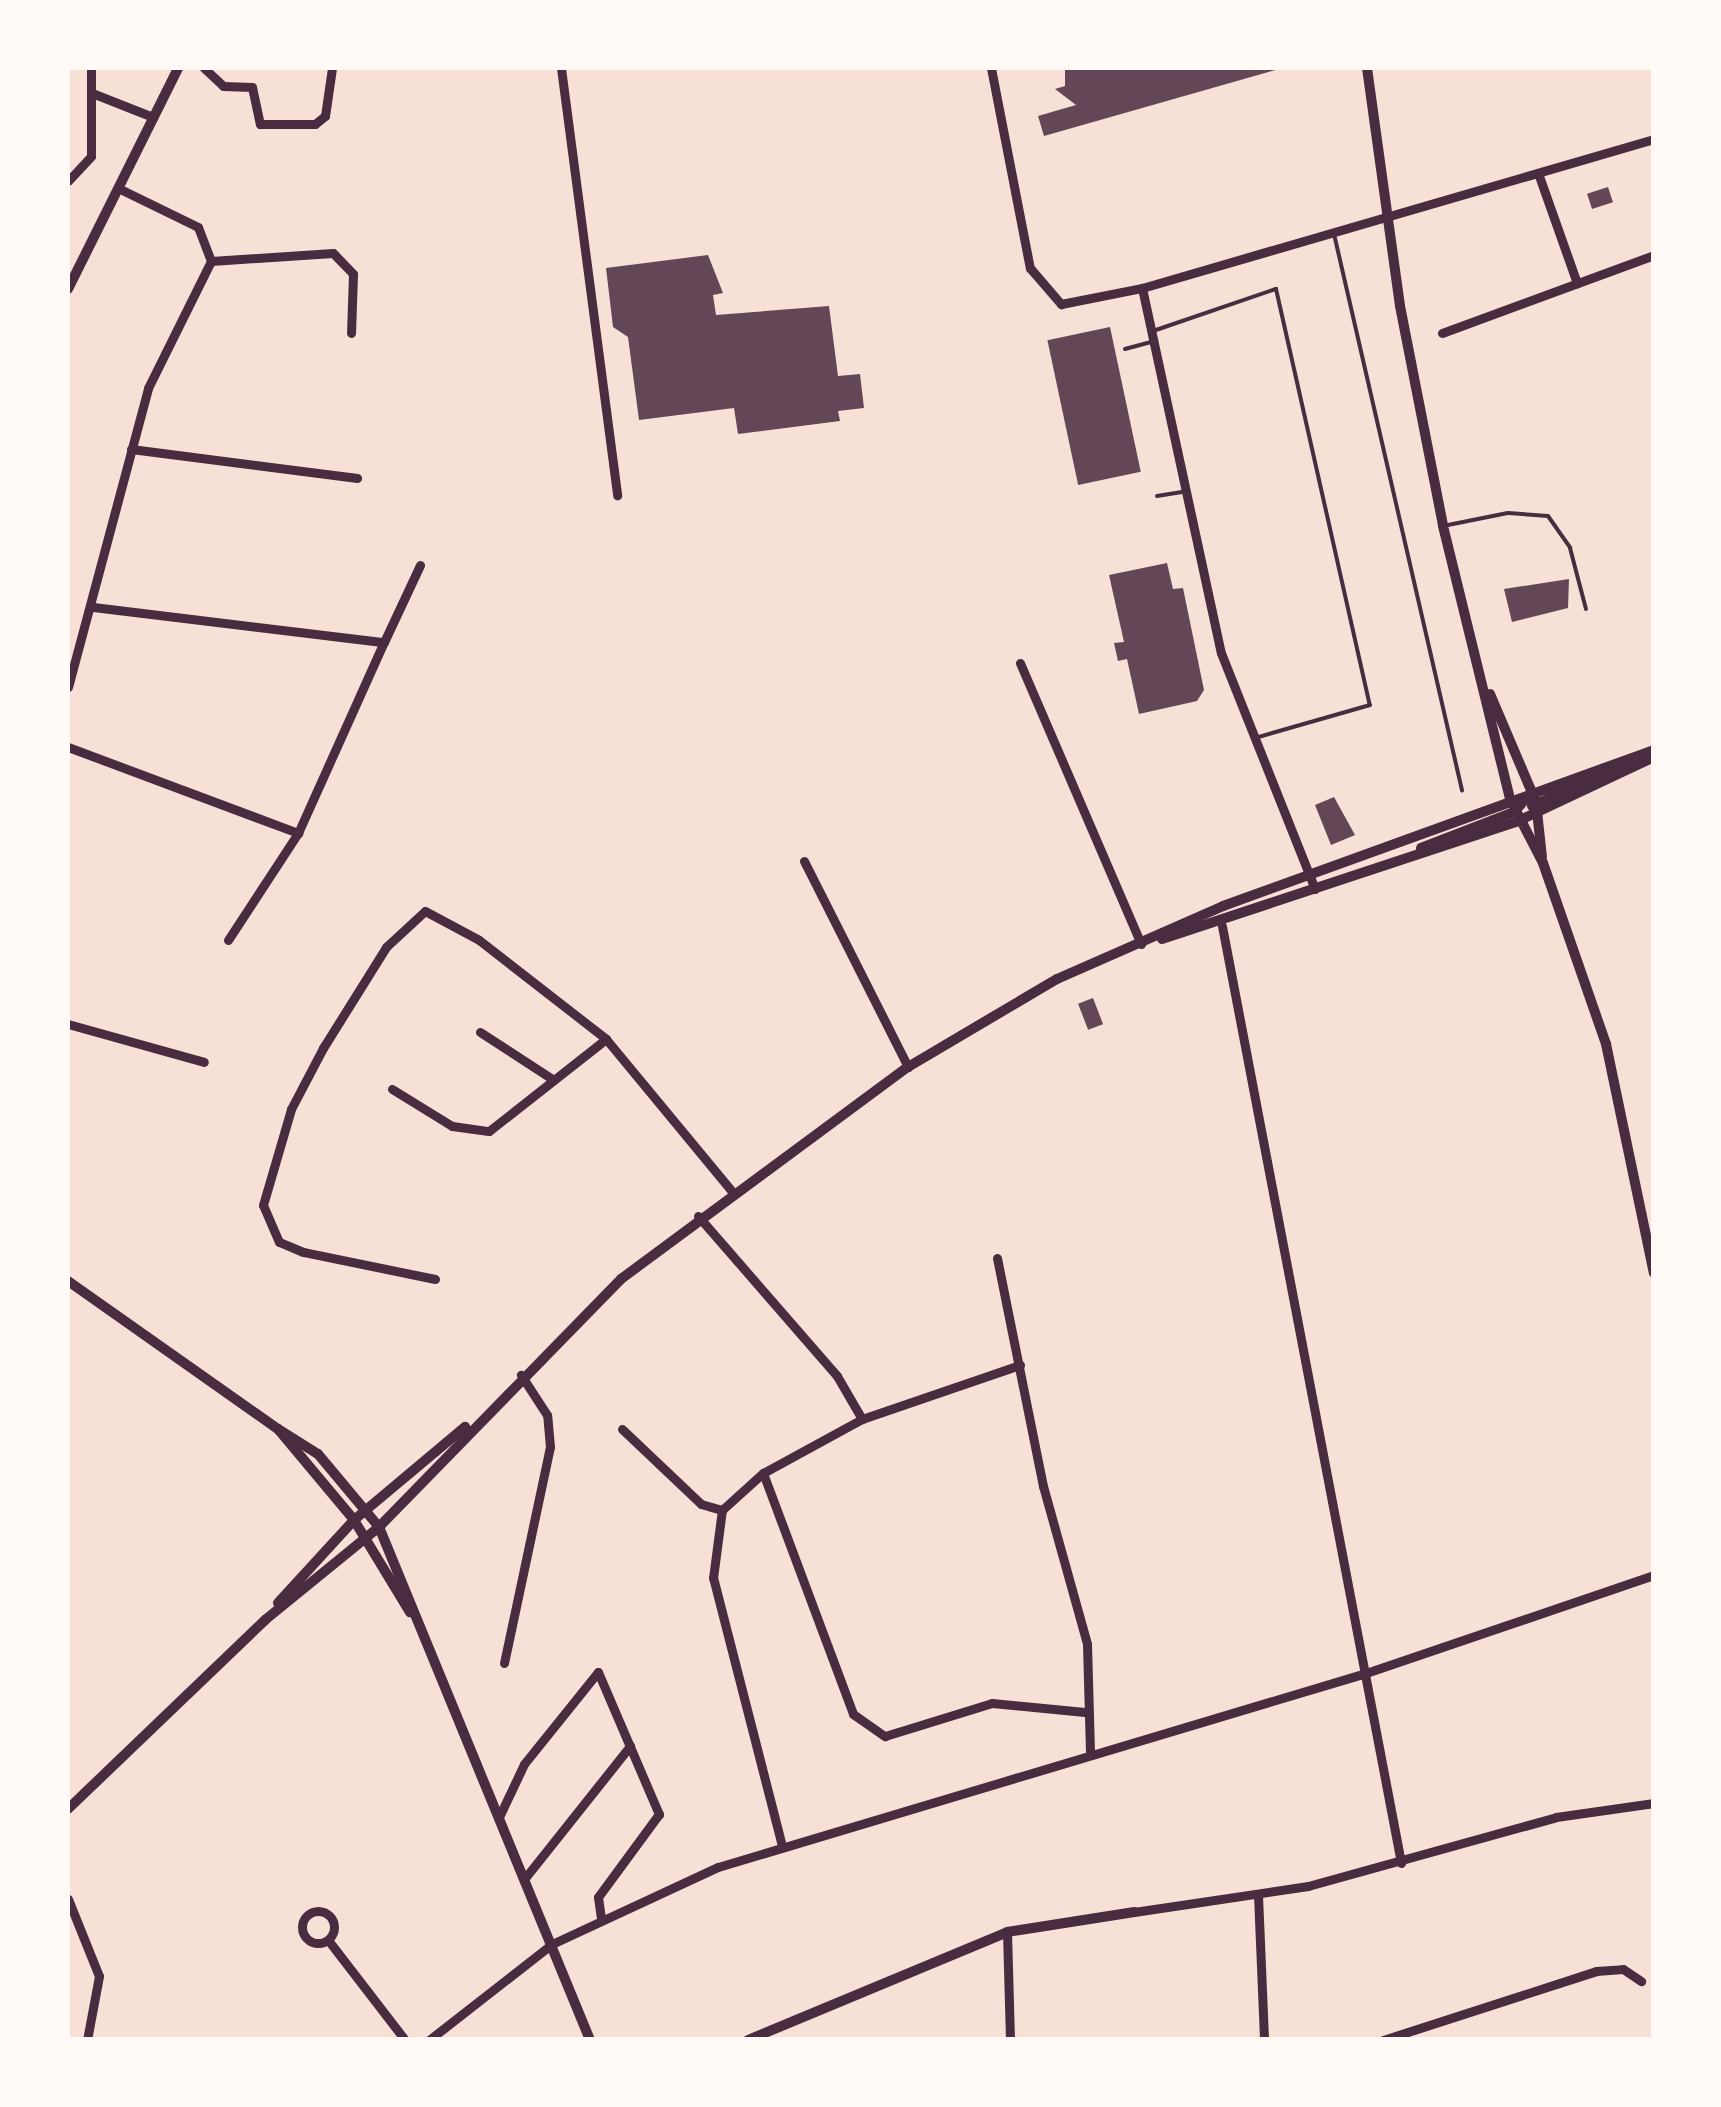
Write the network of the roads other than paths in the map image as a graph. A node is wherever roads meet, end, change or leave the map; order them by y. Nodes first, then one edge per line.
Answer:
1 (92, 68) edge
2 (178, 68) edge
3 (204, 68) edge
4 (332, 68) edge
5 (562, 68) edge
6 (991, 68) edge
7 (1367, 68) edge
8 (92, 92) junction
9 (153, 117) junction
10 (1654, 139) edge
11 (1538, 173) junction
12 (68, 180) edge
13 (118, 188) junction
14 (1390, 217) junction
15 (1334, 234) junction
16 (1654, 255) edge
17 (210, 261) junction
18 (1577, 283) junction
19 (1142, 288) junction
20 (68, 289) edge
21 (351, 333) dead end
22 (1442, 333) dead end
23 (1154, 336) junction
24 (1125, 349) dead end
25 (131, 449) junction
26 (357, 478) dead end
27 (1188, 491) junction
28 (618, 495) dead end
29 (1157, 496) dead end
30 (1444, 526) junction
31 (420, 565) dead end
32 (93, 607) junction
33 (1586, 609) dead end
34 (384, 642) junction
35 (1020, 663) dead end
36 (1480, 670) junction
37 (68, 687) edge
38 (1251, 739) junction
39 (68, 747) edge
40 (1653, 752) edge
41 (1462, 790) dead end
42 (1510, 799) junction
43 (1535, 802) junction
44 (1516, 817) junction
45 (298, 832) junction
46 (804, 860) dead end
47 (1543, 863) junction
48 (1310, 874) junction
49 (1316, 889) junction
50 (1222, 926) junction
51 (228, 940) dead end
52 (1141, 944) junction
53 (68, 1024) edge
54 (480, 1032) dead end
55 (606, 1039) junction
56 (204, 1062) dead end
57 (908, 1067) junction
58 (554, 1080) junction
59 (392, 1089) dead end
60 (732, 1190) junction
61 (1648, 1205) edge
62 (698, 1216) junction
63 (997, 1258) dead end
64 (1654, 1273) edge
65 (436, 1278) dead end
66 (68, 1281) edge
67 (1020, 1366) junction
68 (522, 1376) junction
69 (478, 1418) junction
70 (862, 1419) junction
71 (278, 1428) junction
72 (622, 1428) dead end
73 (763, 1473) junction
74 (368, 1508) junction
75 (722, 1510) junction
76 (354, 1520) junction
77 (379, 1526) junction
78 (364, 1539) junction
79 (1654, 1574) edge
80 (265, 1620) junction
81 (419, 1626) junction
82 (504, 1663) dead end
83 (1366, 1674) junction
84 (1085, 1712) junction
85 (630, 1746) junction
86 (1090, 1753) junction
87 (1654, 1803) edge
88 (68, 1809) edge
89 (500, 1817) junction
90 (782, 1846) junction
91 (1401, 1863) junction
92 (525, 1878) junction
93 (1258, 1896) junction
94 (68, 1899) edge
95 (1134, 1912) joint
96 (601, 1920) junction
97 (1006, 1932) junction
98 (328, 1940) dead end
99 (552, 1944) junction
100 (1641, 1981) dead end
101 (775, 2024) junction
102 (86, 2040) edge
103 (405, 2040) edge
104 (429, 2040) edge
105 (590, 2040) edge
106 (748, 2040) edge
107 (776, 2040) edge
108 (1010, 2040) edge
109 (1264, 2040) edge
110 (1383, 2040) edge

1 - 8 street
2 - 9 street
3 - 4 street
5 - 28 street
6 - 19 street
7 - 14 street
8 - 9 street
8 - 12 street
9 - 13 street
10 - 11 street
11 - 14 street
11 - 18 street
13 - 17 street
13 - 20 street
14 - 15 street
14 - 30 street
15 - 19 street
15 - 41 lane
16 - 18 street
17 - 21 street
17 - 25 street
18 - 22 street
19 - 23 street
23 - 24 lane
23 - 27 street
23 - 38 lane
25 - 26 street
25 - 32 street
27 - 29 lane
27 - 38 street
30 - 33 lane
30 - 36 street
31 - 34 street
32 - 34 street
32 - 37 street
34 - 45 street
35 - 52 street
36 - 42 street
36 - 43 street
38 - 48 street
39 - 45 street
40 - 43 street
40 - 43 street
42 - 43 street
42 - 44 street
42 - 48 street
43 - 44 street
43 - 47 street
44 - 47 street
44 - 49 street
45 - 51 street
46 - 57 street
47 - 61 street
48 - 49 street
48 - 52 street
49 - 50 street
50 - 52 street
50 - 83 street
52 - 57 street
53 - 56 street
54 - 58 street
55 - 58 street
55 - 60 street
55 - 65 street
57 - 60 street
58 - 59 street
60 - 62 street
61 - 64 street
62 - 68 street
62 - 70 street
63 - 67 street
66 - 71 street
67 - 70 street
67 - 84 street
68 - 69 street
68 - 82 street
69 - 74 street
69 - 77 street
70 - 73 street
71 - 74 street
71 - 76 street
72 - 75 street
73 - 75 street
73 - 84 street
74 - 76 street
74 - 77 street
75 - 90 street
76 - 78 street
76 - 80 street
77 - 78 street
77 - 81 street
78 - 80 street
78 - 81 street
79 - 83 street
80 - 88 street
81 - 89 street
83 - 86 street
83 - 91 street
84 - 86 street
85 - 89 street
85 - 92 street
85 - 96 street
86 - 90 street
87 - 91 street
89 - 92 street
90 - 96 street
91 - 93 street
92 - 99 street
93 - 95 street
93 - 109 street
94 - 102 street
95 - 97 street
96 - 99 street
97 - 101 street
97 - 108 street
98 - 103 street
99 - 104 street
99 - 105 street
100 - 110 street
101 - 106 street
101 - 107 street

